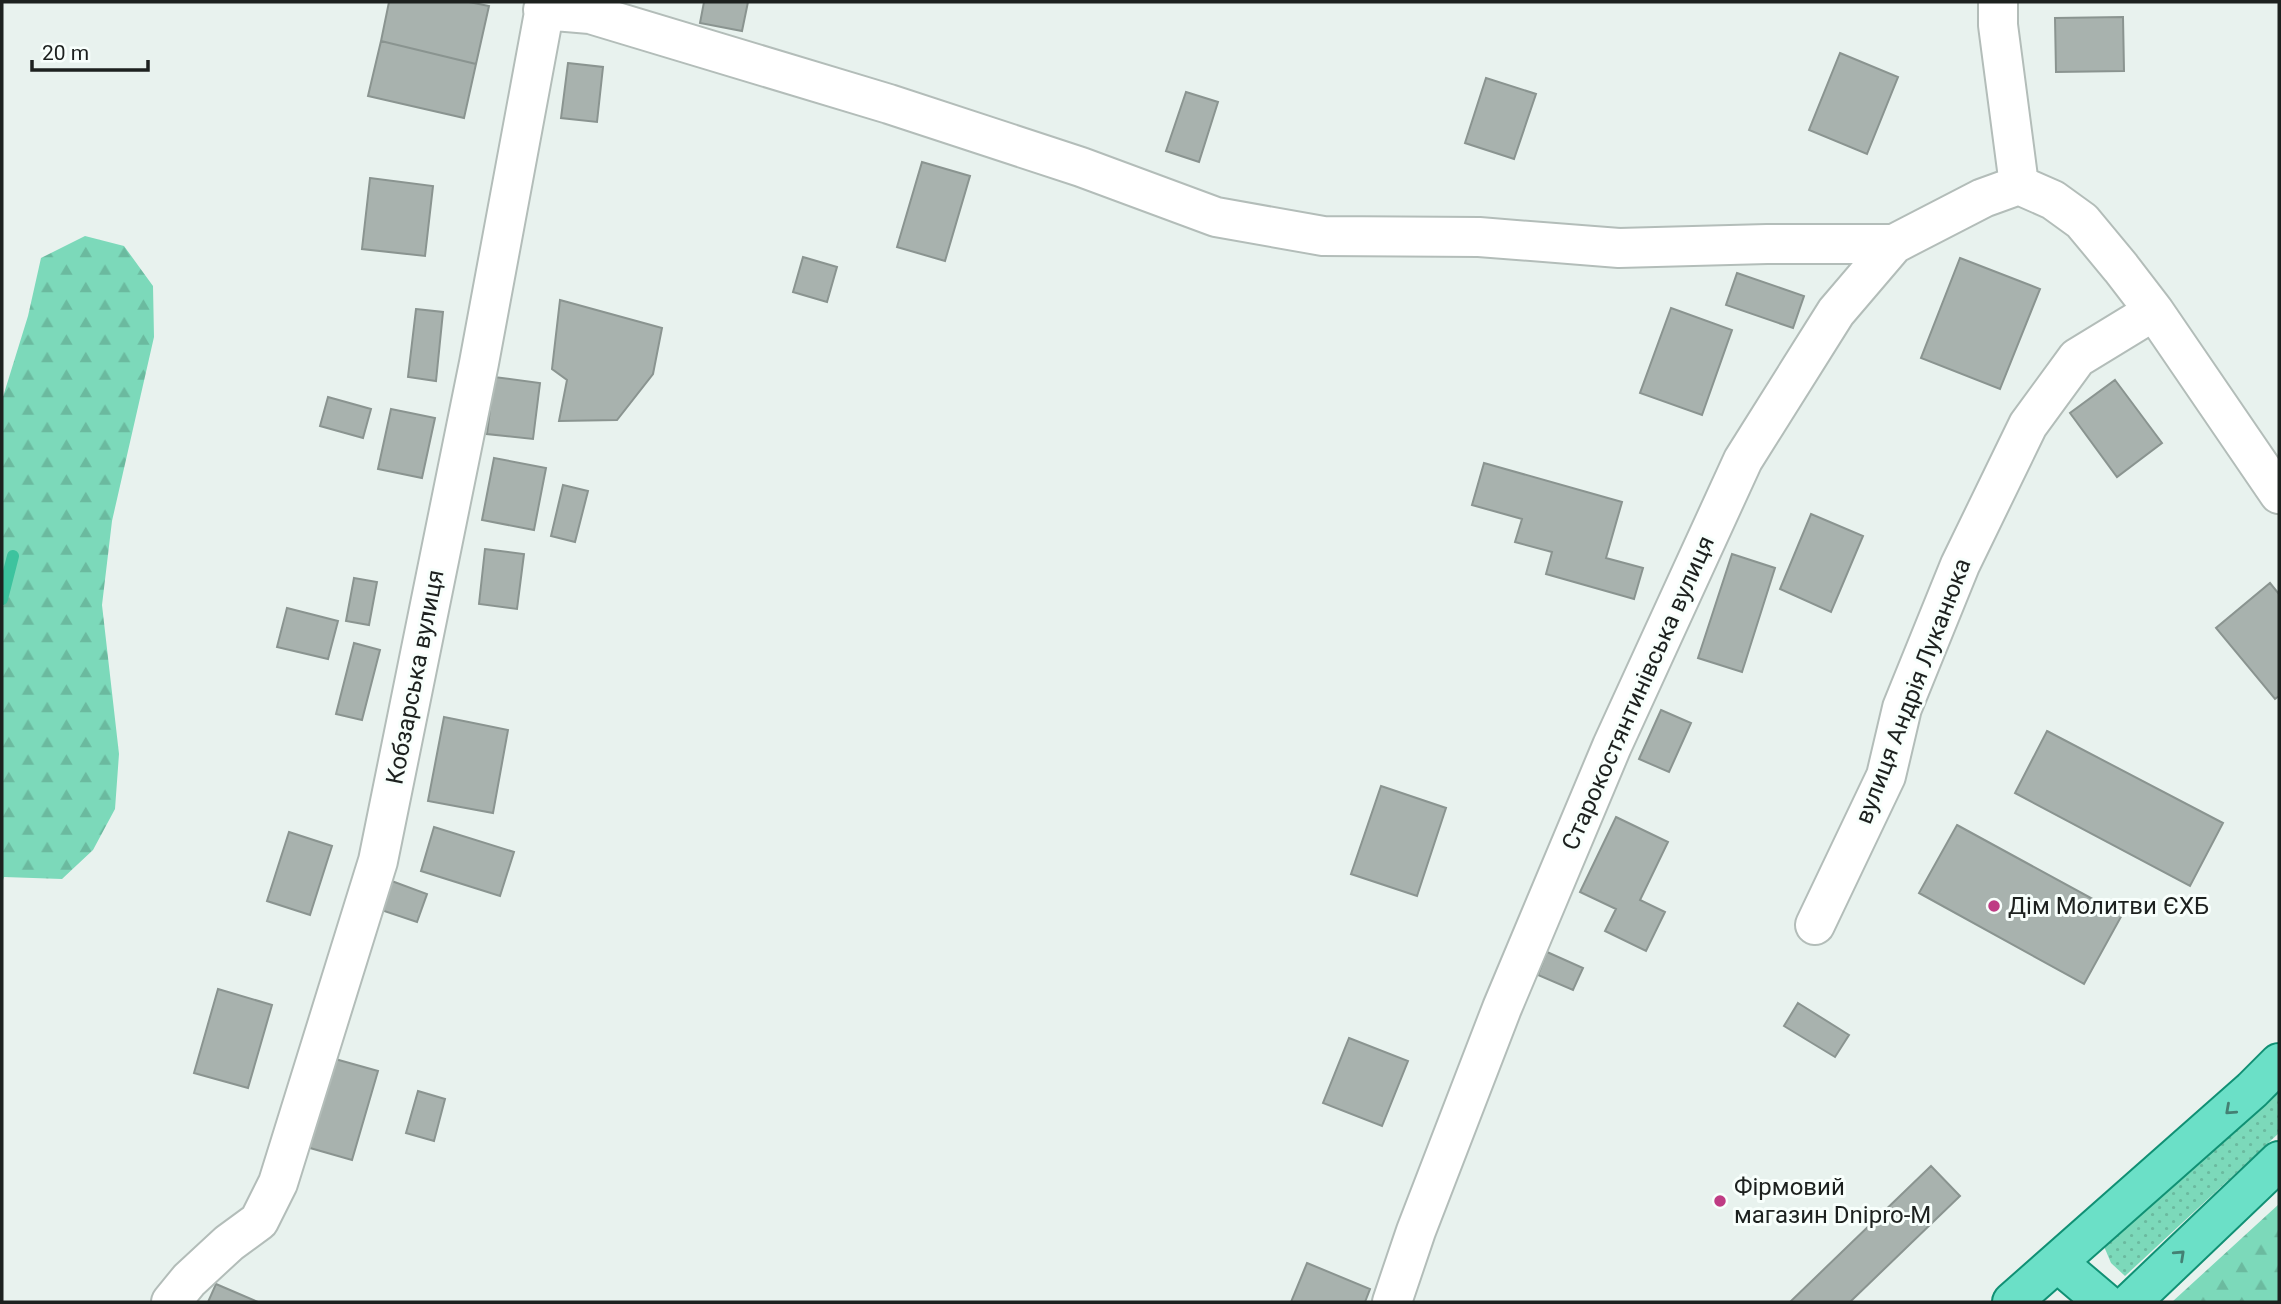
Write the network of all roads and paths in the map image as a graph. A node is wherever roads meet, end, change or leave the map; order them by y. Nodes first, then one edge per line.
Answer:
1 (1998, 2) edge
2 (544, 6) edge
3 (2019, 185) junction
4 (1894, 244) junction
5 (2154, 311) junction
6 (2279, 494) edge
7 (1815, 925) dead end
8 (2279, 1063) edge
9 (2279, 1161) edge
10 (2058, 1263) junction
11 (171, 1302) edge
12 (1392, 1302) edge
13 (2012, 1302) edge
14 (2104, 1302) edge
15 (2131, 1302) edge

1 - 3 street
2 - 4 street
2 - 11 street, Кобзарська вулиця
3 - 4 street, Старокостянтинівська вулиця
3 - 5 street
4 - 12 street, Старокостянтинівська вулиця
5 - 6 street
5 - 7 street, вулиця Андрія Луканюка
8 -> 10 main road
15 -> 9 main road
10 - 13 main road
10 - 14 main road

